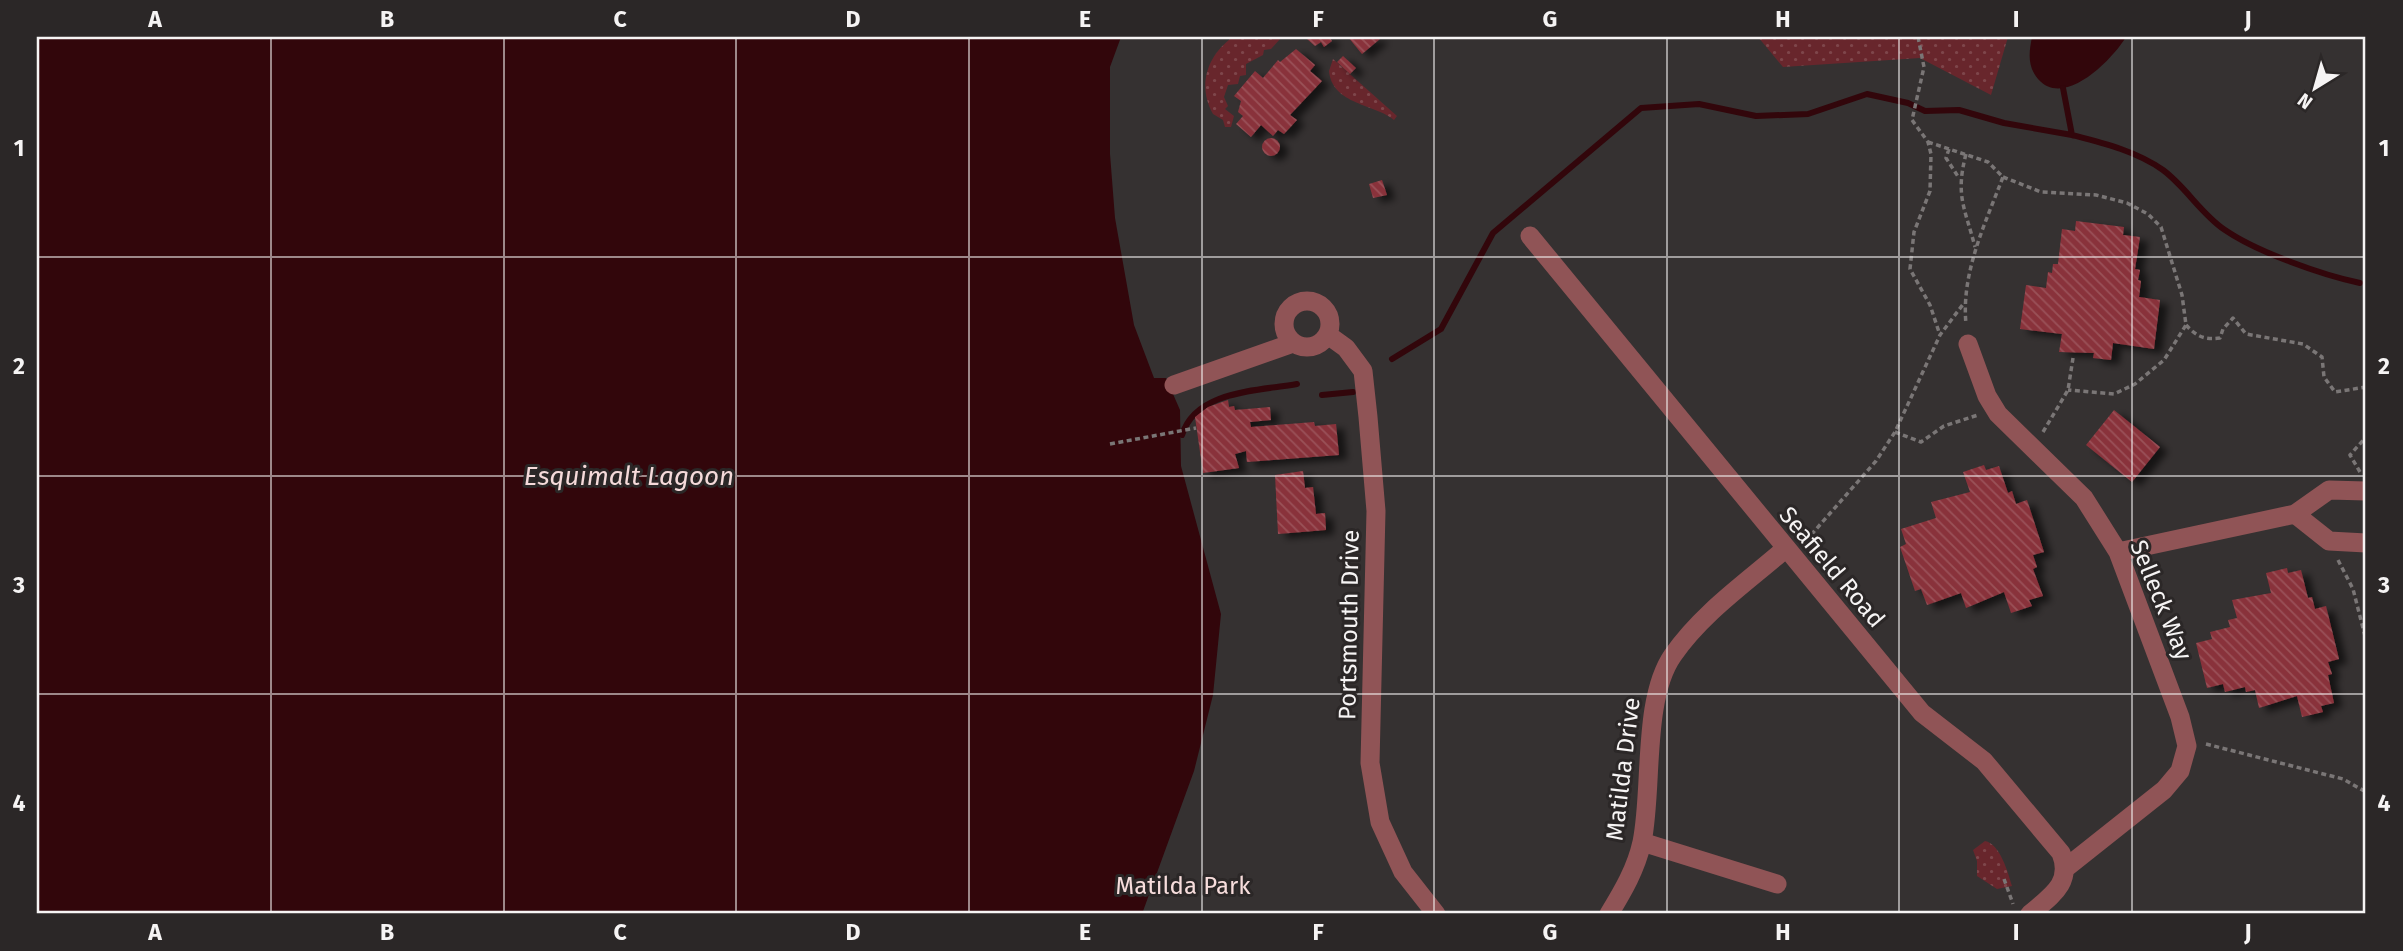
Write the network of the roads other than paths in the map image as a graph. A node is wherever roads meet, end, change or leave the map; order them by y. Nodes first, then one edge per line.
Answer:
1 (1530, 236) dead end
2 (1328, 335) junction
3 (1293, 343) junction
4 (1968, 344) road end
5 (1174, 385) dead end
6 (2364, 482) edge
7 (2295, 514) junction
8 (2366, 543) edge
9 (1785, 549) junction
10 (2118, 552) junction
11 (1642, 842) junction
12 (2067, 867) junction
13 (1777, 884) dead end
14 (2022, 912) edge
15 (1436, 914) edge
16 (1609, 914) edge

1 - 9 street, Seafield Road
2 - 3 street
2 - 3 street
2 - 15 street, Portsmouth Drive
3 - 5 street
4 - 10 street, Selleck Way
6 - 7 street
7 - 8 street
7 - 10 street
9 - 11 street, Matilda Drive
9 - 12 street, Seafield Road
10 - 12 street, Selleck Way
11 - 13 street
11 - 16 street, Matilda Drive
12 - 14 street

